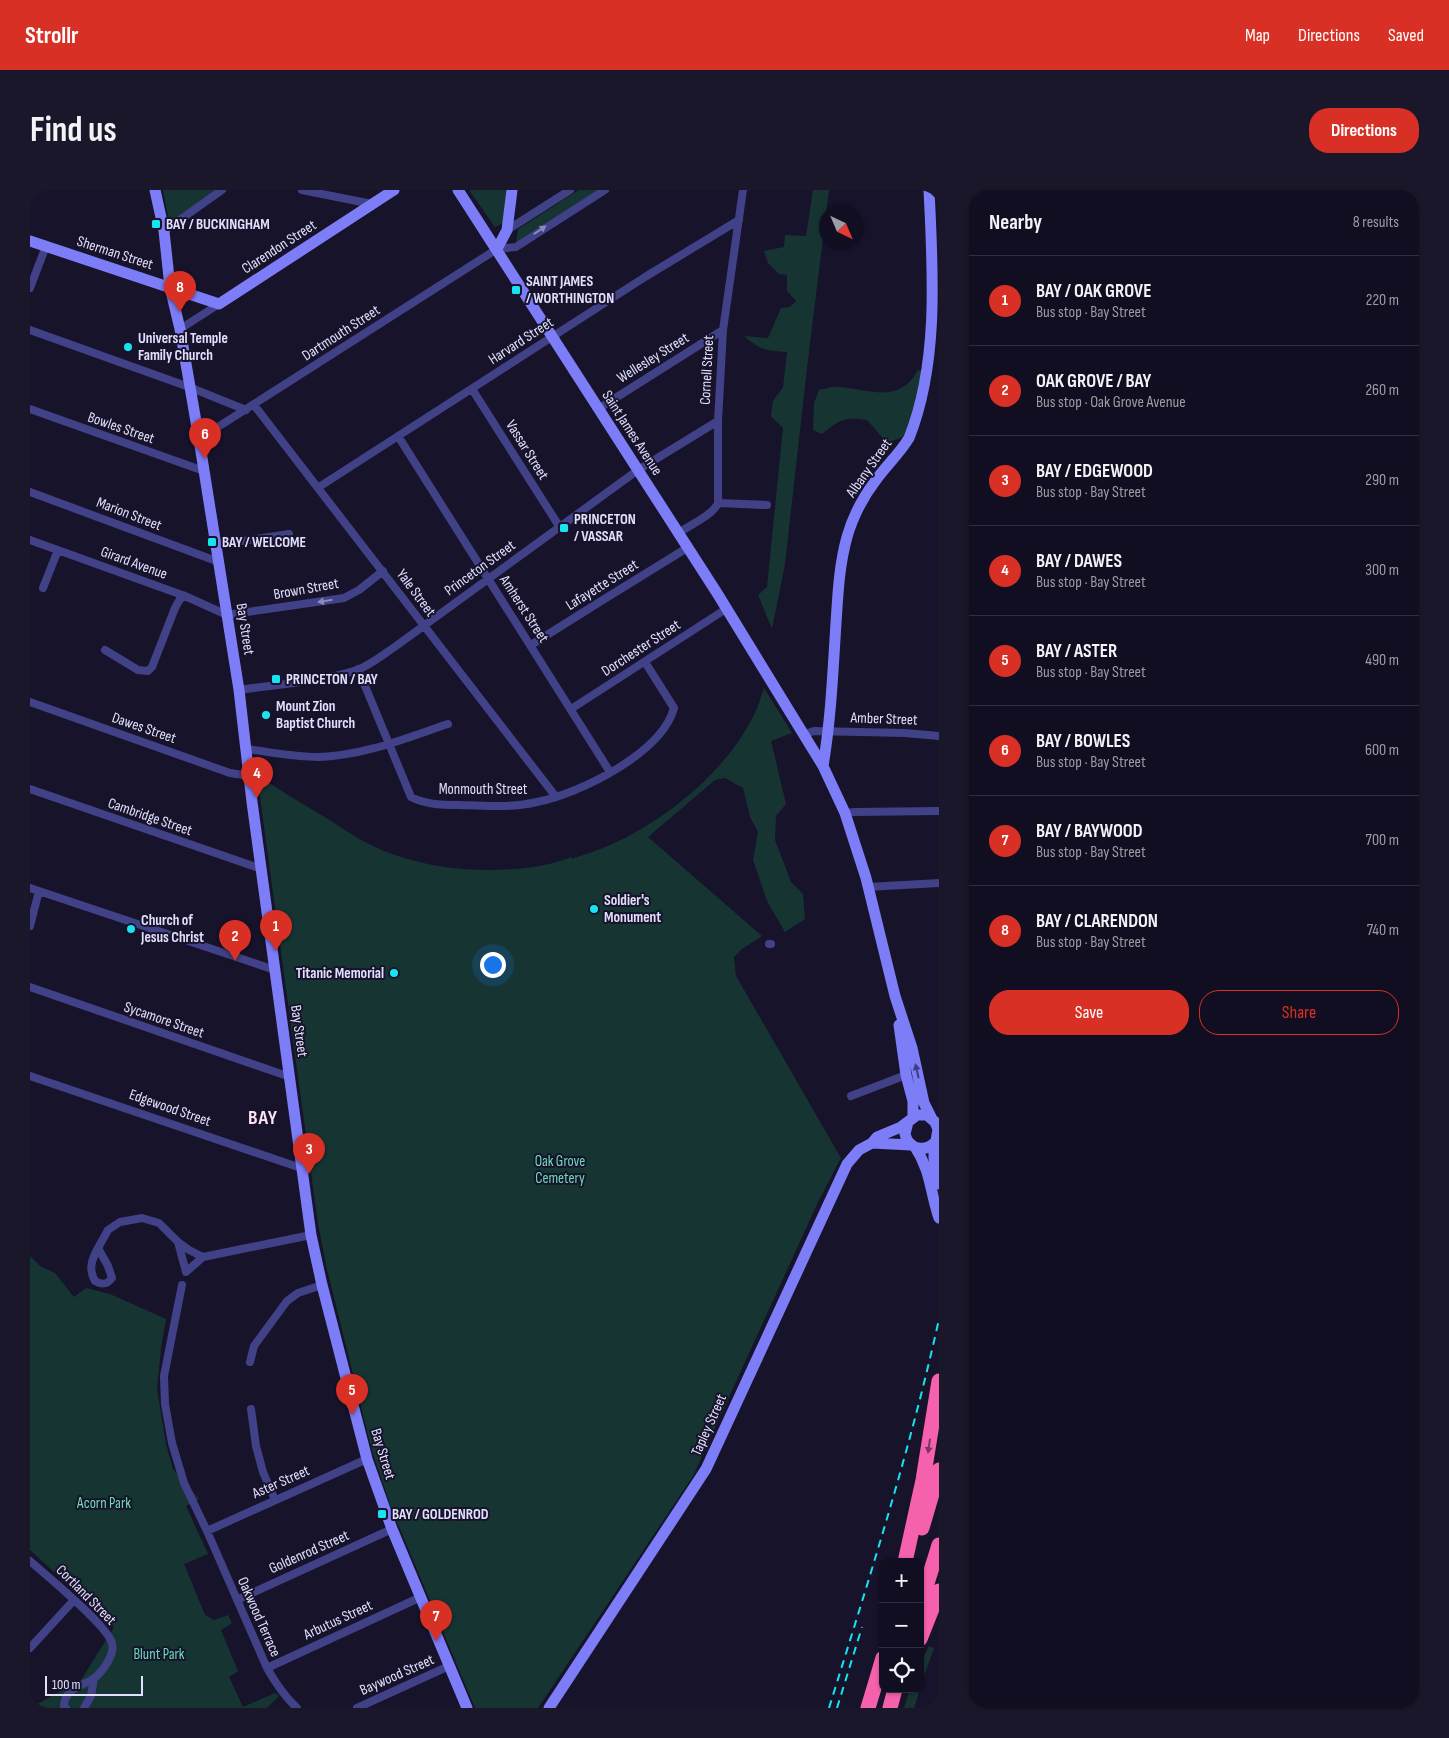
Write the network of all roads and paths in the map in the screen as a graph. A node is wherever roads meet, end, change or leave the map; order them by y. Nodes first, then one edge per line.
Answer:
1 (155, 190) edge
2 (222, 190) edge
3 (302, 190) edge
4 (394, 190) edge
5 (458, 190) edge
6 (512, 190) edge
7 (570, 190) edge
8 (606, 190) edge
9 (743, 190) edge
10 (929, 190) edge
11 (372, 204) junction
12 (739, 220) junction
13 (507, 230) junction
14 (164, 231) junction
15 (30, 241) edge
16 (46, 246) junction
17 (497, 249) junction
18 (170, 287) junction
19 (30, 288) edge
20 (219, 304) junction
21 (180, 329) junction
22 (30, 330) edge
23 (723, 330) junction
24 (552, 336) junction
25 (189, 387) junction
26 (472, 389) junction
27 (254, 405) junction
28 (30, 409) edge
29 (598, 409) junction
30 (246, 410) junction
31 (718, 421) junction
32 (398, 436) junction
33 (199, 439) junction
34 (638, 470) junction
35 (204, 471) junction
36 (319, 487) junction
37 (30, 492) edge
38 (718, 503) junction
39 (767, 505) dead end
40 (559, 526) junction
41 (678, 533) junction
42 (289, 534) dead end
43 (30, 540) edge
44 (216, 545) junction
45 (687, 548) junction
46 (58, 550) junction
47 (219, 562) junction
48 (382, 572) junction
49 (488, 580) junction
50 (43, 588) dead end
51 (185, 596) junction
52 (726, 609) junction
53 (227, 615) junction
54 (424, 626) junction
55 (531, 646) junction
56 (105, 650) dead end
57 (645, 662) junction
58 (358, 669) junction
59 (239, 690) junction
60 (30, 702) edge
61 (571, 709) junction
62 (448, 724) dead end
63 (828, 732) junction
64 (805, 734) junction
65 (939, 736) edge
66 (389, 743) junction
67 (246, 749) junction
68 (823, 766) junction
69 (610, 772) junction
70 (250, 776) junction
71 (30, 789) edge
72 (556, 797) junction
73 (939, 811) edge
74 (845, 813) junction
75 (262, 870) junction
76 (939, 883) edge
77 (868, 887) junction
78 (30, 888) edge
79 (39, 891) junction
80 (30, 926) edge
81 (275, 970) junction
82 (30, 987) edge
83 (895, 996) junction
84 (906, 1075) junction
85 (30, 1076) edge
86 (290, 1077) junction
87 (851, 1096) dead end
88 (934, 1118) edge
89 (910, 1119) junction
90 (937, 1139) edge
91 (872, 1143) junction
92 (913, 1146) junction
93 (301, 1168) junction
94 (939, 1184) edge
95 (939, 1218) edge
96 (311, 1235) junction
97 (178, 1242) junction
98 (98, 1248) dead end
99 (203, 1257) junction
100 (182, 1285) dead end
101 (322, 1285) junction
102 (250, 1362) dead end
103 (939, 1380) edge
104 (251, 1409) dead end
105 (367, 1459) junction
106 (939, 1470) edge
107 (275, 1500) junction
108 (392, 1529) junction
109 (207, 1531) junction
110 (939, 1545) edge
111 (906, 1558) edge
112 (912, 1558) edge
113 (30, 1560) edge
114 (939, 1591) edge
115 (421, 1597) junction
116 (74, 1600) junction
117 (237, 1600) junction
118 (921, 1603) edge
119 (924, 1629) edge
120 (30, 1648) edge
121 (449, 1666) junction
122 (267, 1668) junction
123 (879, 1671) edge
124 (94, 1678) junction
125 (66, 1708) edge
126 (84, 1708) edge
127 (297, 1708) edge
128 (357, 1708) edge
129 (467, 1708) edge
130 (549, 1708) edge
131 (868, 1708) edge

1 - 14 main road, Bay Street
2 - 14 street
3 - 11 street
4 - 11 main road, Clarendon Street
5 - 17 main road, Saint James Avenue
6 - 13 main road
7 - 13 street
17 -> 8 street
9 - 12 street, Cornell Street
10 - 63 main road, Albany Street
11 - 20 main road, Clarendon Street
12 - 23 street, Cornell Street
12 - 24 street, Harvard Street
13 - 17 main road
14 - 18 main road, Bay Street
15 - 16 main road, Sherman Street
16 - 18 main road, Sherman Street
16 - 19 street
17 - 24 main road, Saint James Avenue
17 - 27 street, Dartmouth Street
18 - 20 main road, Sherman Street
18 - 21 main road, Bay Street
20 - 21 street, Clarendon Street
21 - 25 main road, Bay Street
22 - 25 street
23 - 29 street, Wellesley Street
23 - 31 street, Cornell Street
24 - 26 street, Harvard Street
24 - 29 main road, Saint James Avenue
25 - 30 street
25 - 33 main road, Bay Street
26 - 32 street, Harvard Street
26 - 40 street, Vassar Street
27 - 30 street, Dartmouth Street
27 - 36 street, Yale Street
28 - 35 street, Bowles Street
29 - 34 main road, Saint James Avenue
30 - 33 street, Dartmouth Street
31 - 34 street, Princeton Street
31 - 38 street, Cornell Street
32 - 36 street, Harvard Street
32 - 49 street, Amherst Street
33 - 35 main road, Bay Street
34 - 40 street, Princeton Street
34 - 41 main road, Saint James Avenue
35 - 44 main road, Bay Street
36 - 48 street, Yale Street
37 - 47 street, Marion Street
38 - 39 street
38 - 41 street
40 - 49 street, Princeton Street
41 - 45 main road, Saint James Avenue
42 - 44 street
43 - 46 street, Girard Avenue
44 - 47 main road, Bay Street
45 - 52 main road, Saint James Avenue
45 - 55 street, Lafayette Street
46 - 50 street
46 - 51 street, Girard Avenue
47 - 53 main road, Bay Street
48 -> 53 street, Brown Street
48 - 54 street, Yale Street
49 - 54 street, Princeton Street
49 - 55 street, Amherst Street
51 - 53 street, Girard Avenue
51 - 56 street
52 - 57 street, Dorchester Street
52 - 64 main road, Saint James Avenue
53 - 59 main road, Bay Street
54 - 58 street, Princeton Street
54 - 72 street, Yale Street
55 - 61 street, Amherst Street
57 - 61 street, Dorchester Street
57 - 69 street, Monmouth Street
58 - 59 street, Princeton Street
58 - 66 street, Monmouth Street
59 - 67 main road, Bay Street
60 - 70 street, Dawes Street
61 - 69 street, Amherst Street
62 - 66 street
63 - 64 street, Amber Street
63 - 65 street, Amber Street
63 - 68 main road, Albany Street
64 - 68 main road, Saint James Avenue
66 - 67 street
66 - 72 street, Monmouth Street
67 - 70 main road, Bay Street
68 - 74 main road, Saint James Avenue
69 - 72 street, Monmouth Street
70 - 75 main road, Bay Street
71 - 75 street, Cambridge Street
73 - 74 street
74 - 77 main road, Saint James Avenue
75 - 81 main road, Bay Street
76 - 77 street
77 - 83 main road, Saint James Avenue
78 - 79 street
79 - 80 street
79 - 81 street
81 - 86 main road, Bay Street
82 - 86 street, Sycamore Street
83 - 84 main road
88 -> 83 main road
84 - 87 street
84 - 89 main road
85 - 93 street, Edgewood Street
86 - 93 main road, Bay Street
88 - 89 main road
88 - 90 main road
89 - 91 main road, Tapley Street
89 - 92 main road
90 - 92 main road
90 - 94 main road
91 - 92 main road
91 - 130 main road, Tapley Street
92 - 95 main road
93 - 96 main road, Bay Street
96 - 99 street
96 - 101 main road, Bay Street
97 - 98 street
97 - 99 street
97 - 99 street
100 - 109 street, Oakwood Terrace
101 - 102 street
101 - 105 main road, Bay Street
103 -> 111 highway
104 - 107 street
105 - 107 street, Aster Street
105 - 108 main road, Bay Street
106 - 112 highway
107 - 109 street, Aster Street
108 - 115 main road, Bay Street
108 - 117 street, Goldenrod Street
109 - 117 street, Oakwood Terrace
110 - 118 highway
113 - 116 street, Cortland Street
114 - 119 highway
115 - 121 main road, Bay Street
115 - 122 street, Arbutus Street
116 - 120 street
116 - 124 street, Cortland Street
117 - 122 street, Oakwood Terrace
121 - 128 street, Baywood Street
121 - 129 main road, Bay Street
122 - 127 street, Oakwood Terrace
123 - 131 highway
124 - 125 street, Cortland Street
124 - 126 street, Cortland Street

